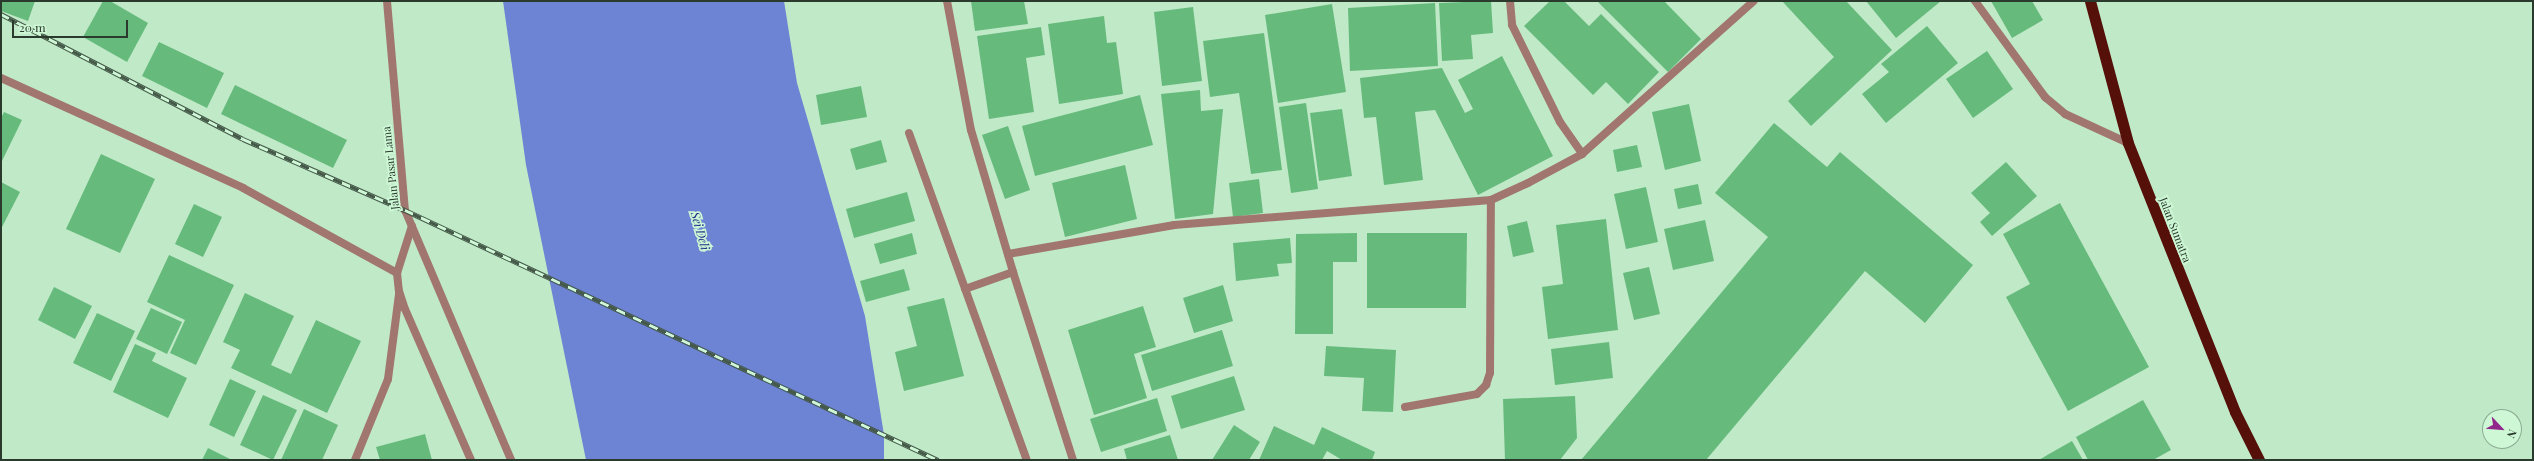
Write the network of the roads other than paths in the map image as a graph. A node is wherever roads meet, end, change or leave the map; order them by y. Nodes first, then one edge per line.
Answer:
1 (387, 1) edge
2 (947, 1) edge
3 (1510, 1) edge
4 (1754, 1) edge
5 (1975, 1) edge
6 (2090, 1) edge
7 (1, 78) edge
8 (909, 133) dead end
9 (2128, 143) junction
10 (1582, 154) junction
11 (1491, 200) junction
12 (412, 226) junction
13 (1008, 254) junction
14 (1013, 272) junction
15 (397, 273) junction
16 (965, 289) junction
17 (399, 291) junction
18 (1405, 407) dead end
19 (356, 460) edge
20 (471, 460) edge
21 (511, 460) edge
22 (1027, 460) edge
23 (1073, 460) edge
24 (2259, 460) edge

1 - 12 street, Jalan Pasar Lama
2 - 13 street
3 - 10 street
4 - 10 street
5 - 9 street
6 - 9 highway, Jalan Sumatra
7 - 15 street
8 - 16 street
9 - 24 highway, Jalan Sumatra
10 - 11 street
11 - 13 street
11 - 18 street
12 - 15 street
12 - 21 street, Jalan Pasar Lama
13 - 14 street
14 - 16 street
14 - 23 street
15 - 17 street
16 - 22 street
17 - 19 street
17 - 20 street

